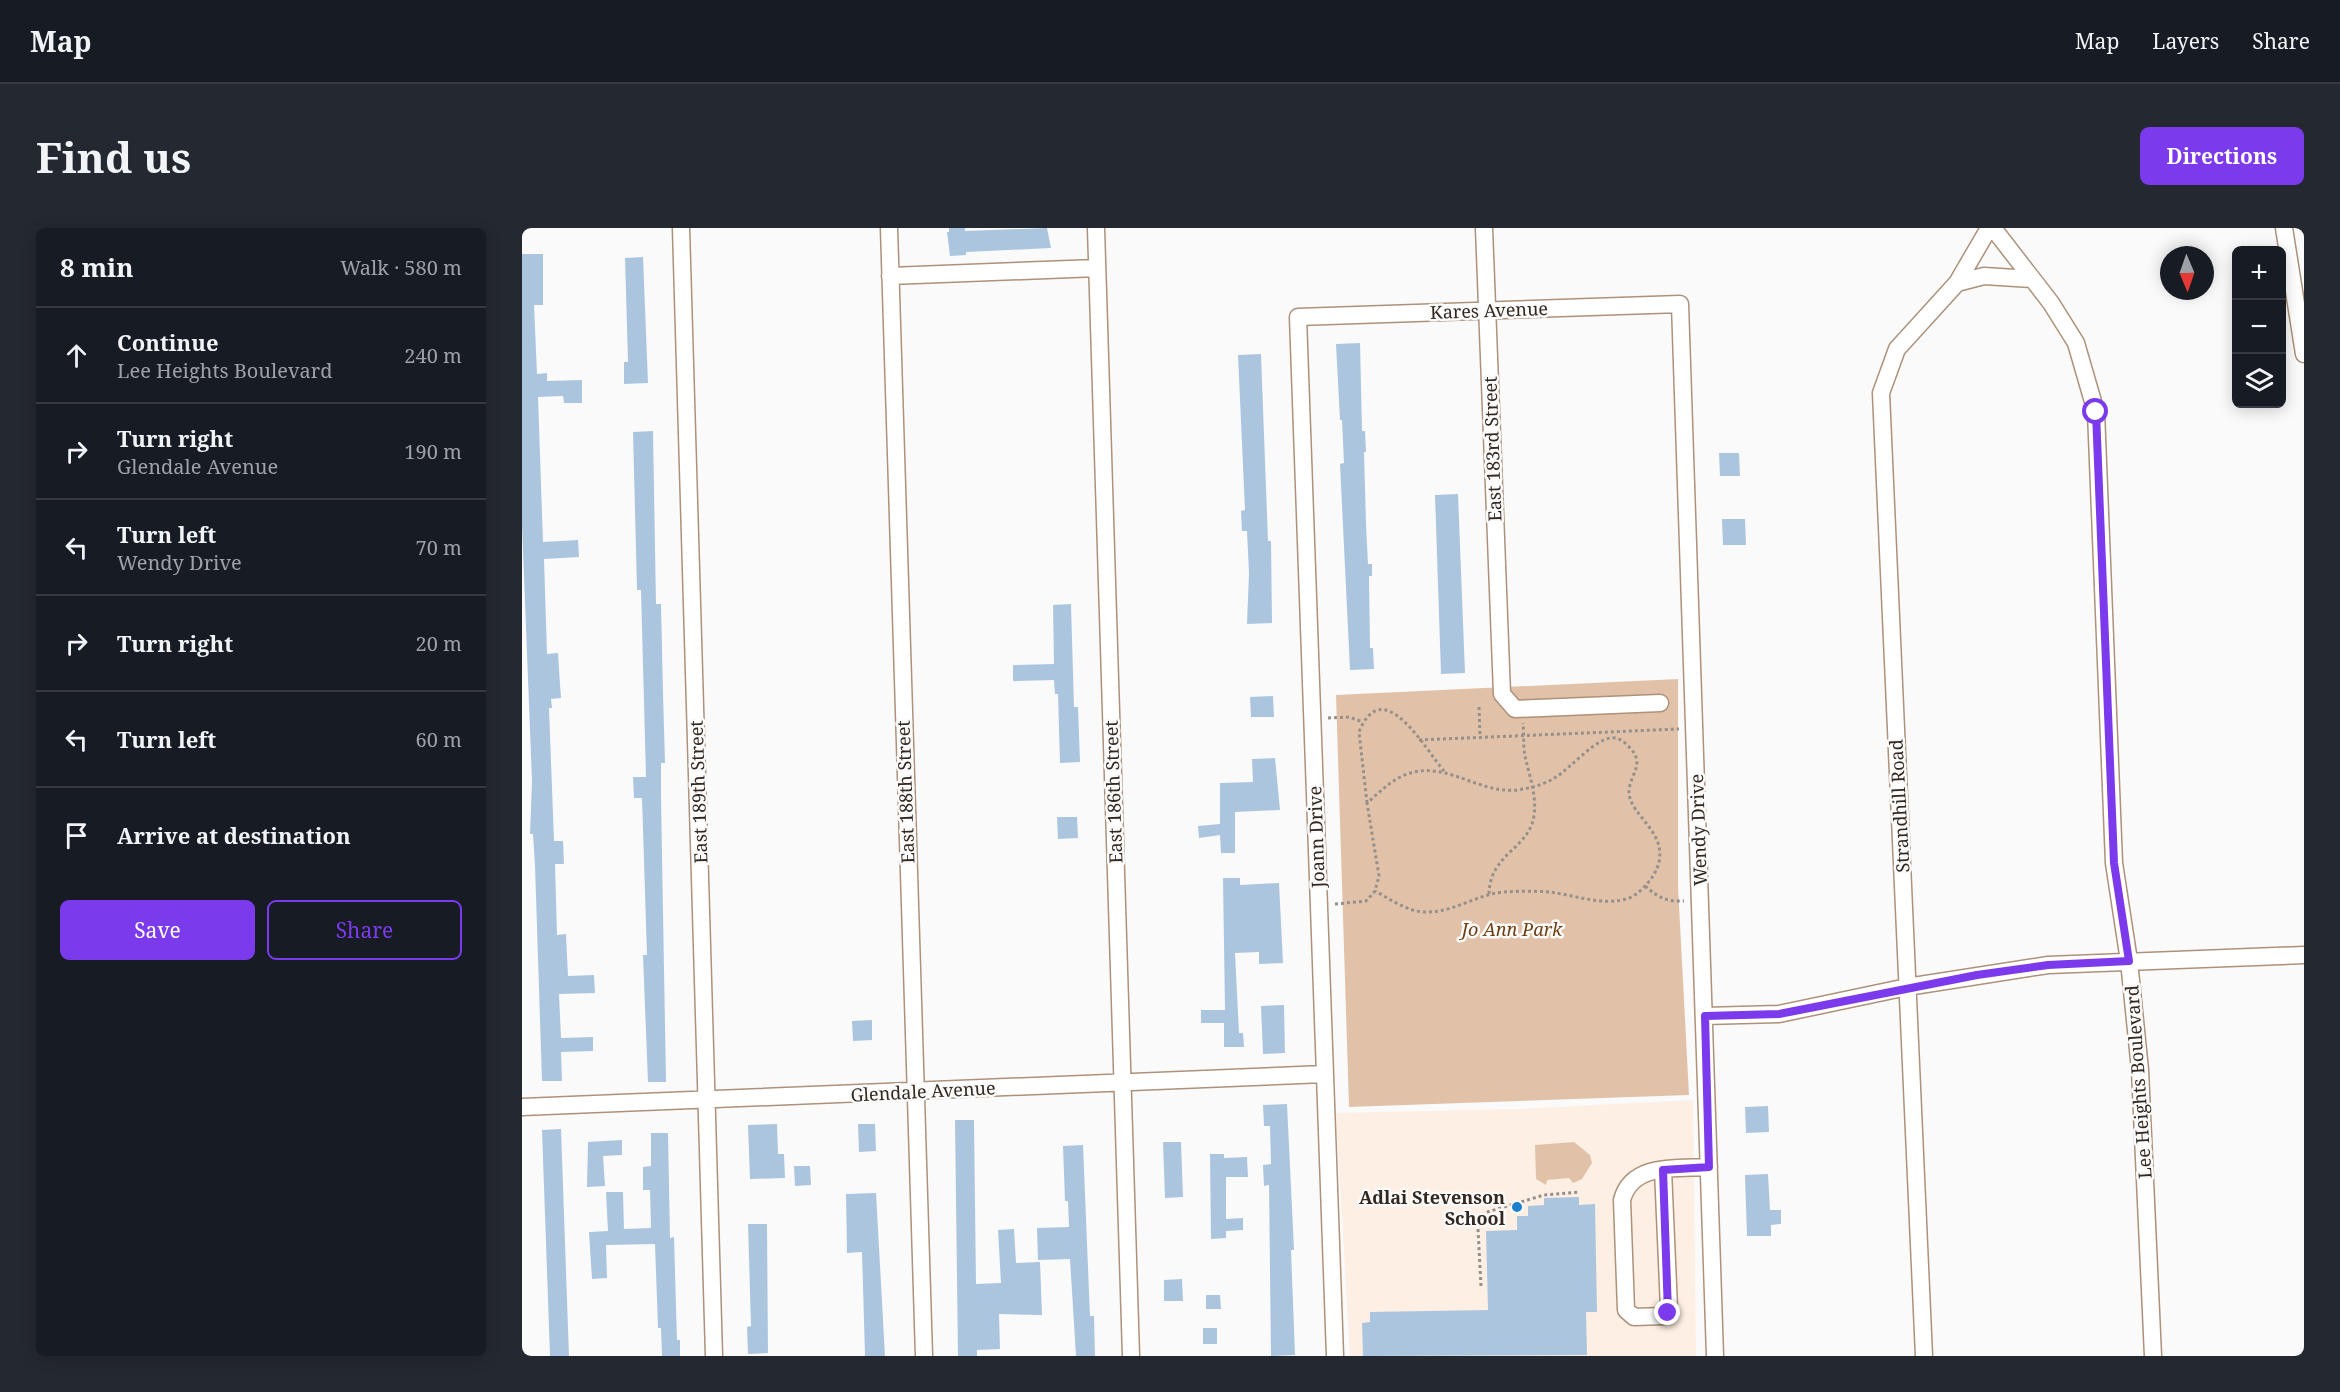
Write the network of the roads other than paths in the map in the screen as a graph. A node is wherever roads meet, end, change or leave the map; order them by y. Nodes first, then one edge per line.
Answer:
1 (681, 228) edge
2 (888, 228) edge
3 (1096, 228) edge
4 (1484, 228) edge
5 (1991, 228) edge
6 (2284, 228) edge
7 (1097, 268) junction
8 (890, 276) junction
9 (2032, 279) junction
10 (1957, 283) junction
11 (1680, 304) joint
12 (1487, 310) junction
13 (1298, 317) joint
14 (2304, 354) edge
15 (1660, 703) dead end
16 (2304, 955) edge
17 (2129, 961) junction
18 (1907, 987) junction
19 (1705, 1016) junction
20 (1324, 1074) junction
21 (1122, 1081) junction
22 (915, 1093) junction
23 (707, 1100) junction
24 (522, 1107) edge
25 (1709, 1167) junction
26 (1663, 1170) junction
27 (714, 1356) edge
28 (924, 1356) edge
29 (1131, 1356) edge
30 (1335, 1356) edge
31 (1715, 1356) edge
32 (1924, 1356) edge
33 (2152, 1356) edge

1 - 23 street, East 189th Street
2 - 8 street, East 188th Street
3 - 7 street, East 186th Street
4 - 12 street, East 183rd Street
5 - 9 street, Lee Heights Boulevard
5 - 10 street, Strandhill Road
6 - 14 street
7 - 8 street
7 - 21 street, East 186th Street
8 - 22 street, East 188th Street
9 - 10 street
9 - 17 street, Lee Heights Boulevard
10 - 18 street, Strandhill Road
11 - 12 street, Kares Avenue
11 - 19 street, Wendy Drive
12 - 13 street, Kares Avenue
12 - 15 street, East 183rd Street
13 - 20 street, Joann Drive
16 - 17 street
17 - 18 street
17 - 33 street, Lee Heights Boulevard
18 - 19 street
18 - 32 street, Strandhill Road
19 - 25 street, Wendy Drive
20 - 21 street, Glendale Avenue
20 - 30 street, Joann Drive
21 - 22 street, Glendale Avenue
21 - 29 street, East 186th Street
22 - 23 street, Glendale Avenue
22 - 28 street, East 188th Street
23 - 24 street, Glendale Avenue
23 - 27 street, East 189th Street
25 - 26 street
25 - 31 street, Wendy Drive
26 - 26 street

